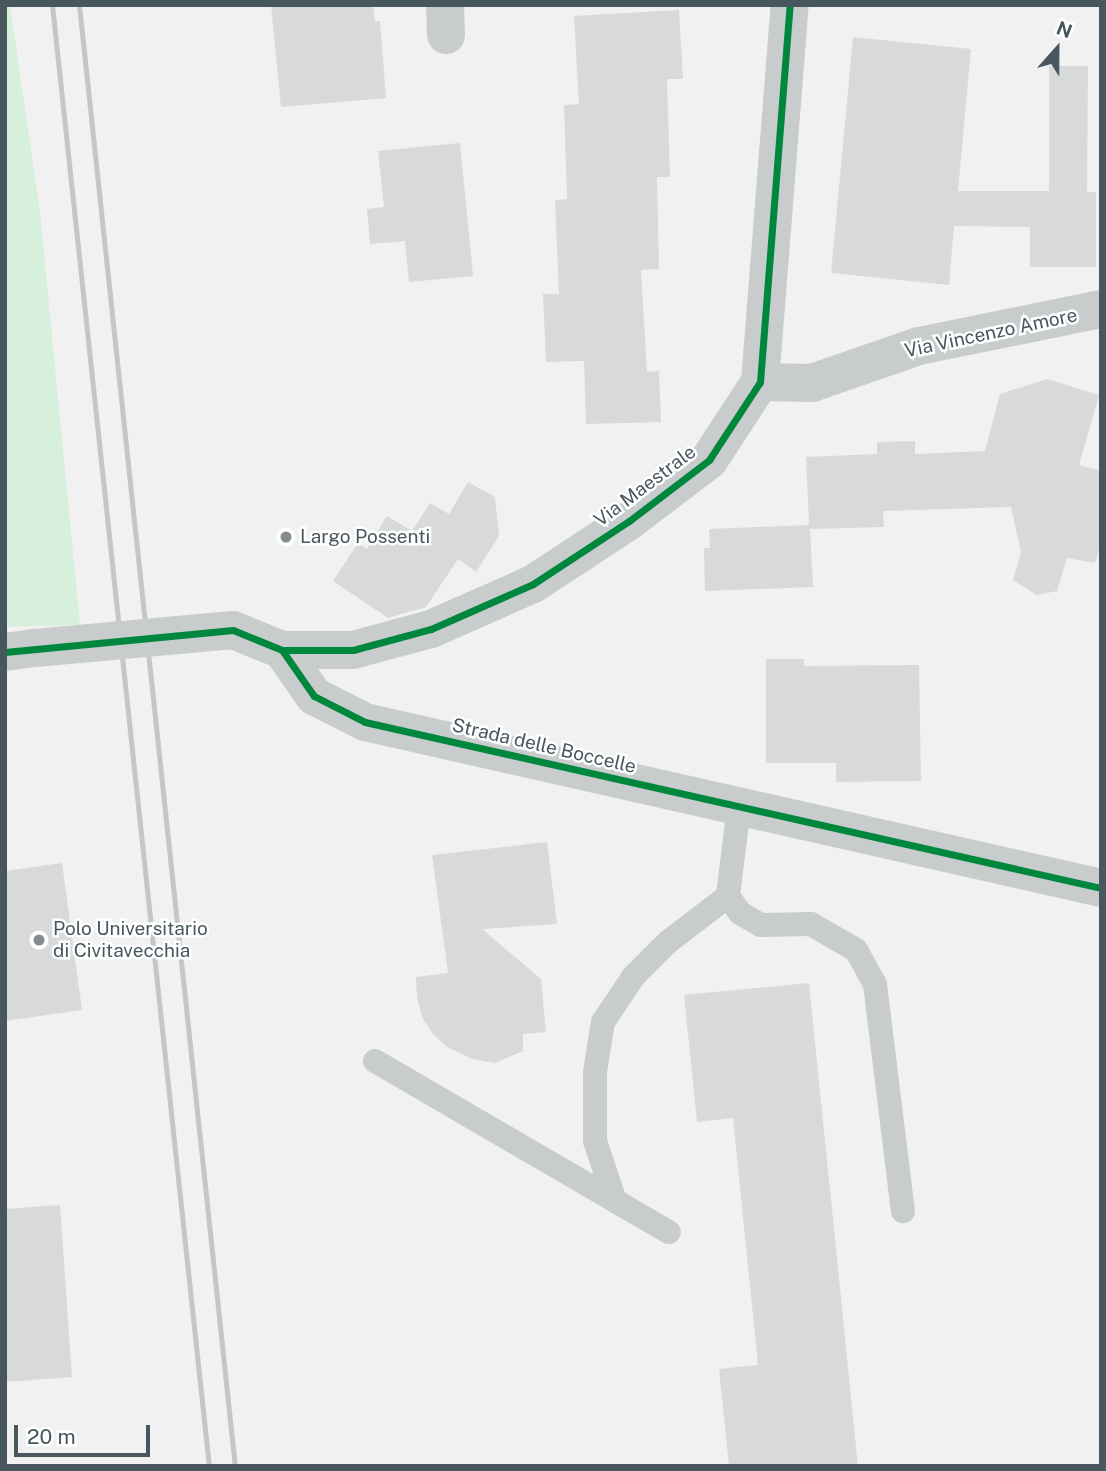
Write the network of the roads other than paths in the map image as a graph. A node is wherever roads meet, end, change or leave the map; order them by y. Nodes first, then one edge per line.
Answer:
1 (790, 5) edge
2 (1101, 309) edge
3 (760, 382) junction
4 (20, 650) edge
5 (282, 650) junction
6 (739, 806) junction
7 (1101, 888) edge
8 (728, 896) junction
9 (374, 1061) dead end
10 (615, 1201) junction
11 (903, 1211) dead end
12 (669, 1232) dead end

1 - 3 street, Via Maestrale
2 - 3 street, Via Vincenzo Amore
3 - 5 street, Via Maestrale
4 - 5 street, bridge
5 - 6 street, Strada delle Boccelle
6 - 7 street, Strada delle Boccelle
6 - 8 lane
8 - 10 lane
8 - 11 lane
9 - 10 lane
10 - 12 lane

